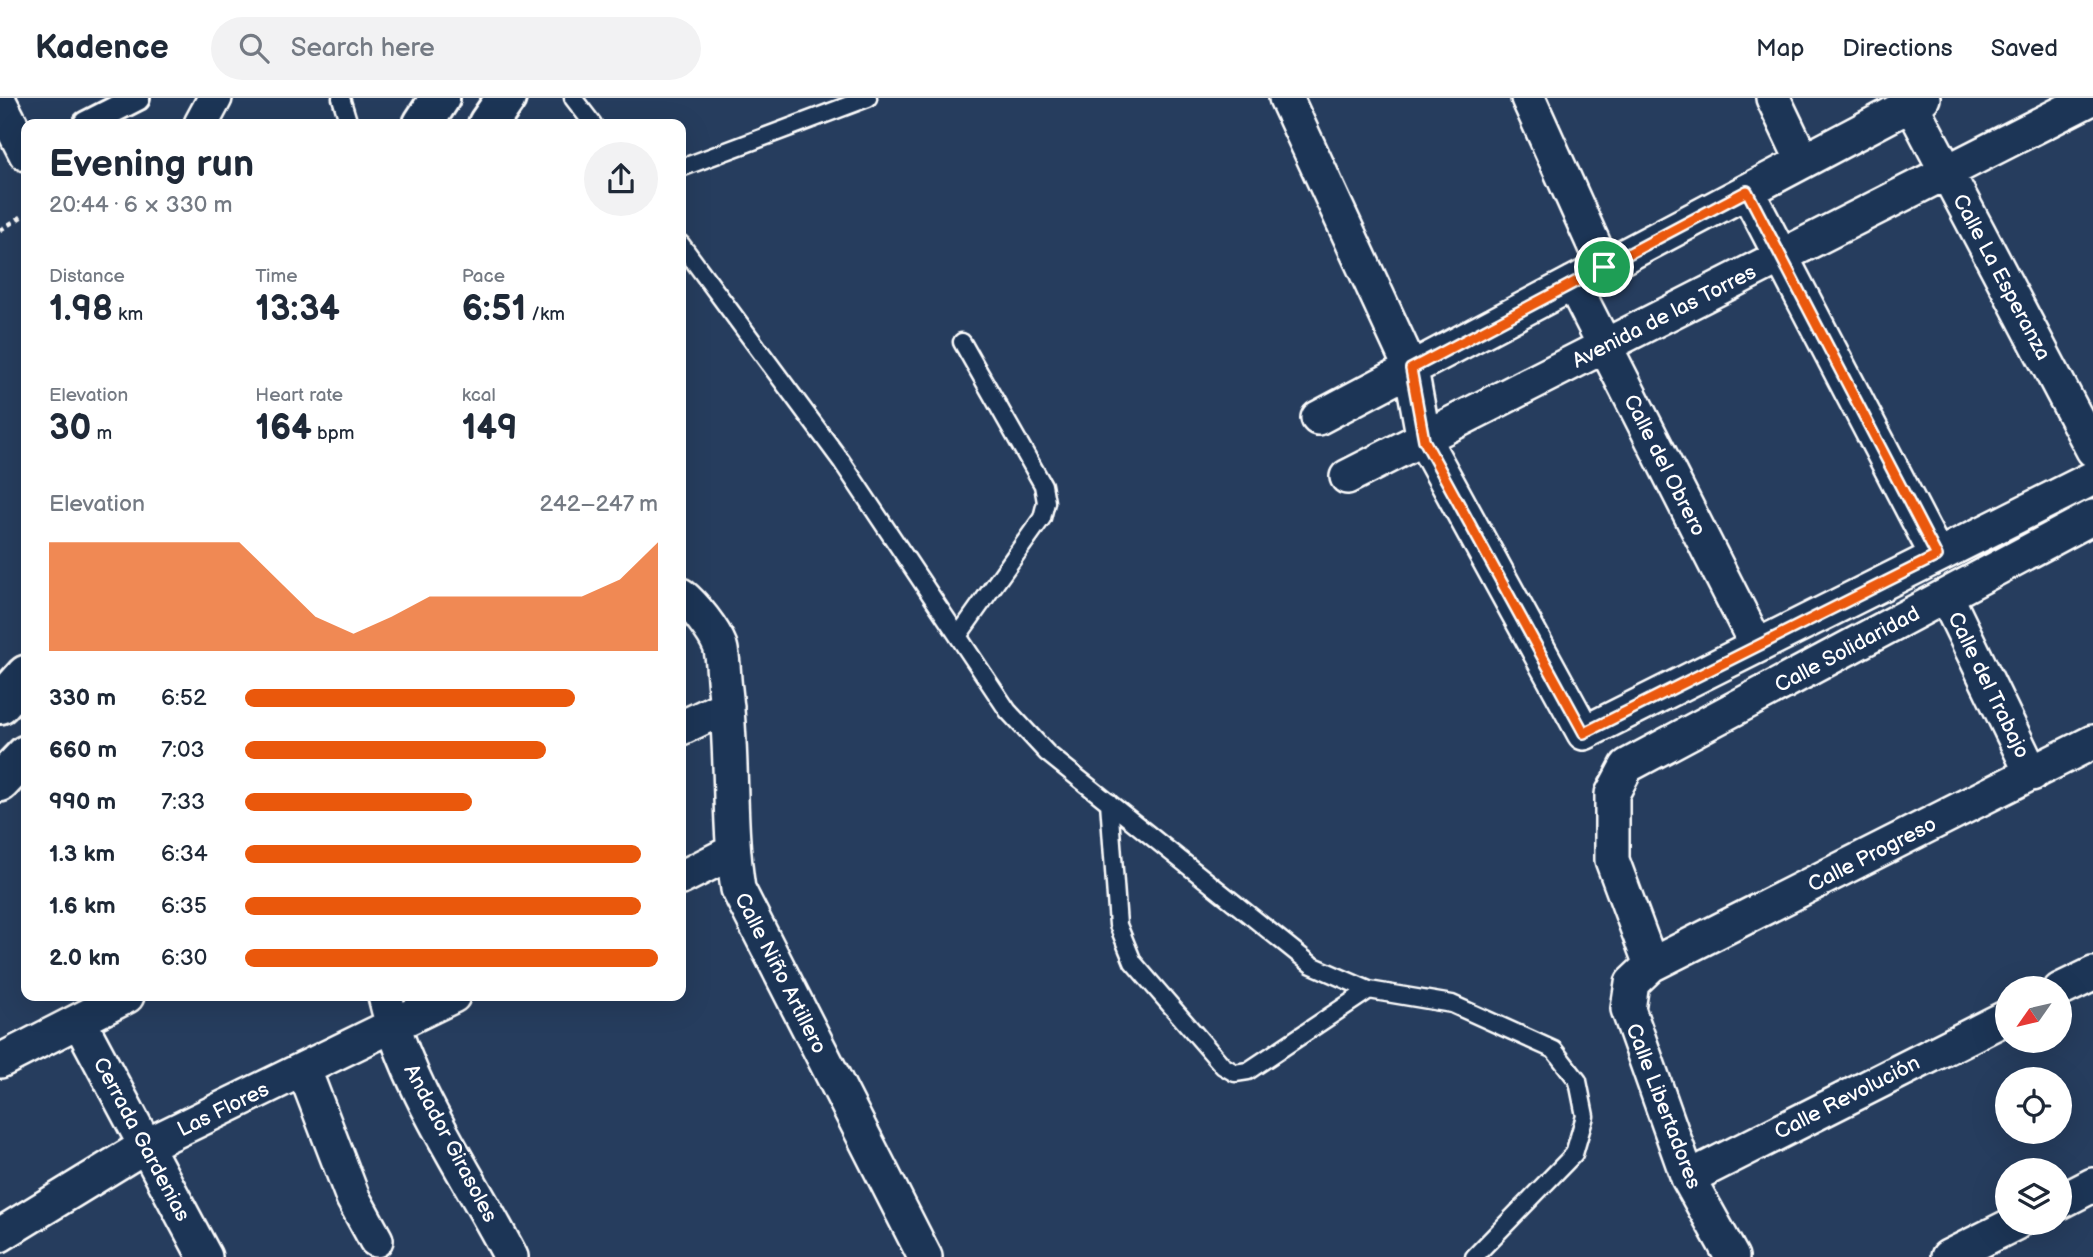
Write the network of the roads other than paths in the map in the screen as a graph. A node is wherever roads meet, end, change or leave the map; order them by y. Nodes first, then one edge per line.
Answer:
1 (137, 98) edge
2 (215, 98) edge
3 (341, 98) edge
4 (440, 98) edge
5 (506, 98) edge
6 (573, 98) edge
7 (868, 98) edge
8 (1286, 98) edge
9 (1528, 98) edge
10 (1773, 98) edge
11 (2092, 98) edge
12 (1917, 101) edge
13 (0, 103) edge
14 (96, 119) edge
15 (204, 119) edge
16 (347, 119) edge
17 (426, 119) edge
18 (491, 119) edge
19 (589, 119) edge
20 (21, 144) edge
21 (1802, 161) junction
22 (686, 166) edge
23 (1947, 172) junction
24 (1747, 191) junction
25 (686, 251) edge
26 (1780, 257) junction
27 (1604, 267) junction
28 (1573, 283) junction
29 (962, 342) dead end
30 (1605, 346) junction
31 (1411, 369) junction
32 (1318, 418) dead end
33 (1424, 440) junction
34 (2093, 450) edge
35 (1348, 477) dead end
36 (2093, 478) edge
37 (2093, 517) edge
38 (1937, 556) junction
39 (1946, 596) junction
40 (686, 599) edge
41 (958, 636) junction
42 (1757, 646) junction
43 (21, 681) edge
44 (0, 704) edge
45 (727, 706) junction
46 (686, 726) edge
47 (2093, 742) edge
48 (21, 760) edge
49 (2032, 774) junction
50 (0, 782) edge
51 (1109, 802) junction
52 (732, 852) junction
53 (686, 875) edge
54 (1651, 965) junction
55 (2093, 974) edge
56 (2072, 984) edge
57 (1369, 990) junction
58 (117, 1001) edge
59 (431, 1001) edge
60 (388, 1011) edge
61 (79, 1021) junction
62 (1995, 1023) edge
63 (0, 1061) edge
64 (304, 1070) junction
65 (145, 1146) junction
66 (1688, 1178) junction
67 (2093, 1185) edge
68 (2072, 1196) edge
69 (0, 1235) edge
70 (2003, 1235) edge
71 (376, 1240) dead end
72 (1987, 1249) edge
73 (205, 1257) edge
74 (512, 1257) edge
75 (925, 1257) edge
76 (1474, 1257) edge
77 (1732, 1257) edge
78 (1948, 1257) edge

1 - 14 street
2 - 15 street
3 - 16 lane
4 - 17 main road
5 - 18 main road
6 - 19 lane
7 - 22 lane
8 - 31 street
9 - 27 street
10 - 21 street
11 - 23 street, Avenida de las Torres
12 - 21 street
12 - 23 street, Calle La Esperanza
13 - 20 street
21 - 24 street
23 - 26 street, Avenida de las Torres
23 - 34 street, Calle La Esperanza
24 - 26 street
24 - 27 street
25 - 41 lane
26 - 30 street, Avenida de las Torres
26 - 38 street
27 - 28 street
28 - 30 street, Calle del Obrero
28 - 31 street
29 - 41 lane
30 - 33 street, Avenida de las Torres
30 - 42 street, Calle del Obrero
31 - 32 street
31 - 33 street
33 - 35 street, Avenida de las Torres
33 - 42 street, Calle Solidaridad
36 - 38 street, Calle Solidaridad
37 - 39 street, Calle Solidaridad
38 - 42 street, Calle Solidaridad
39 - 49 street, Calle del Trabajo
39 - 54 street, Calle Solidaridad
40 - 45 street, Calle Niño Artillero
41 - 51 lane
43 - 44 main road
45 - 46 street
45 - 52 street, Calle Niño Artillero
47 - 49 street, Calle Progreso
48 - 50 main road
49 - 54 street, Calle Progreso
51 - 57 lane
51 - 57 lane
52 - 53 street
52 - 75 street, Calle Niño Artillero
54 - 66 street, Calle Libertadores
55 - 56 street
57 - 76 lane
58 - 61 street
59 - 60 street, Las Flores
60 - 64 street, Las Flores
60 - 74 street, Andador Girasoles
61 - 63 street
61 - 65 street, Cerrada Gardenias
62 - 66 street, Calle Revolución
64 - 65 street, Las Flores
64 - 71 street
65 - 69 street, Las Flores
65 - 73 street, Cerrada Gardenias
66 - 77 street, Calle Libertadores
67 - 68 street
70 - 72 street
72 - 78 street

